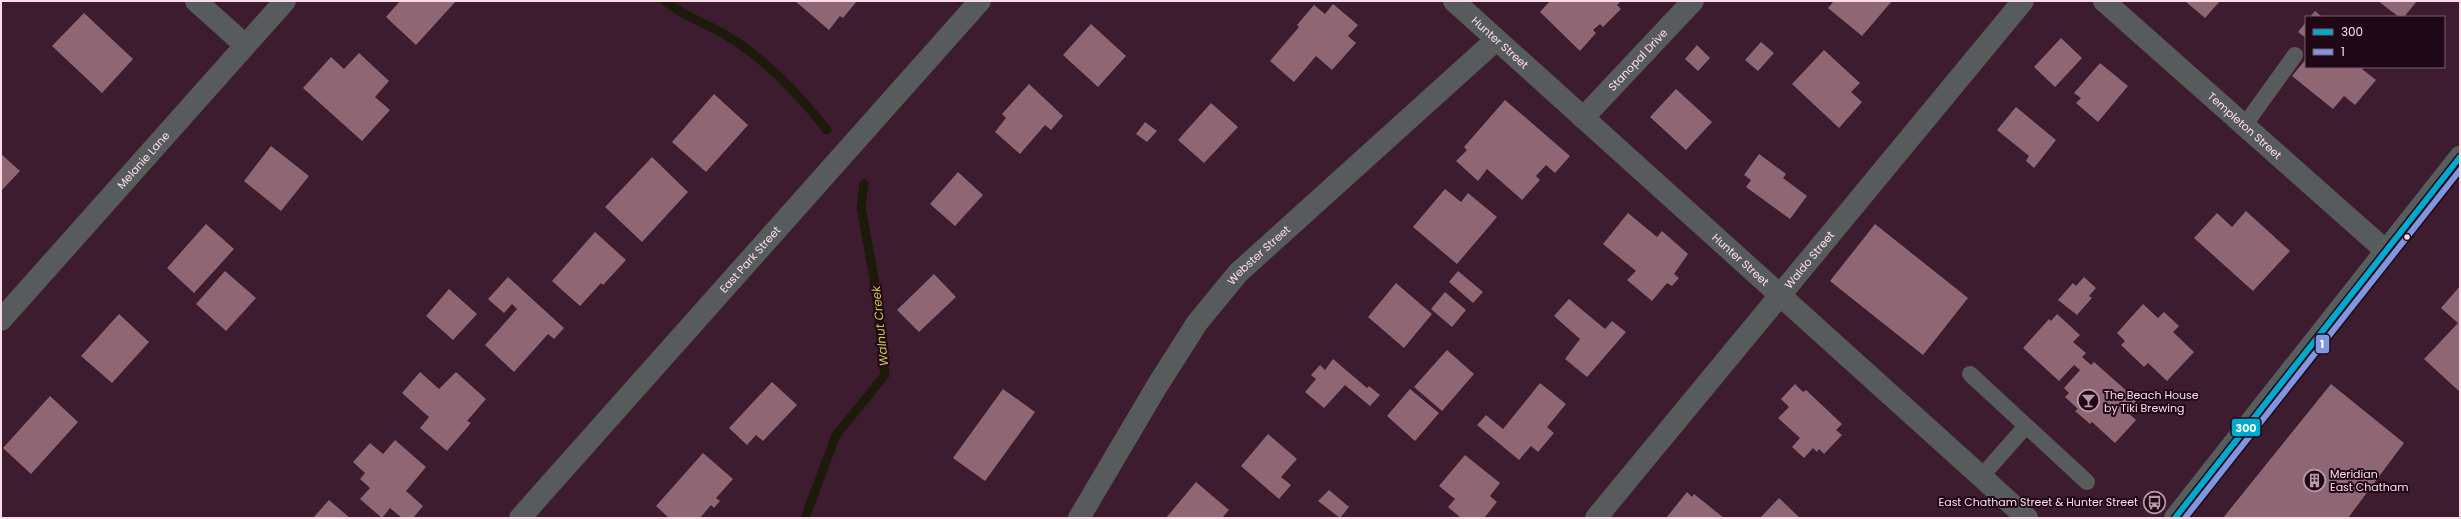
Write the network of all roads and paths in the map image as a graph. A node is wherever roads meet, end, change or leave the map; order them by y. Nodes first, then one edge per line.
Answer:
1 (196, 1) edge
2 (285, 1) edge
3 (980, 1) edge
4 (1454, 1) edge
5 (1693, 1) edge
6 (2023, 1) edge
7 (2104, 1) edge
8 (1496, 40) junction
9 (245, 45) junction
10 (2295, 56) dead end
11 (1583, 118) junction
12 (2244, 126) junction
13 (2460, 158) edge
14 (2386, 251) junction
15 (1778, 296) junction
16 (1, 320) edge
17 (1970, 374) dead end
18 (2026, 426) junction
19 (1981, 477) junction
20 (2087, 482) dead end
21 (520, 518) edge
22 (1079, 518) edge
23 (1596, 518) edge
24 (2027, 518) edge
25 (2175, 518) edge

1 - 9 street
2 - 9 street, Melanie Lane
3 - 21 street, East Park Street
4 - 8 street, Hunter Street
5 - 11 street, Stanopal Drive
6 - 15 street, Waldo Street
7 - 12 street, Templeton Street
8 - 11 street, Hunter Street
8 - 22 street, Webster Street
9 - 16 street, Melanie Lane
10 - 12 lane
11 - 15 street, Hunter Street
12 - 14 street, Templeton Street
13 - 14 main road
14 - 25 main road
15 - 19 street, Hunter Street
15 - 23 street, Waldo Street
17 - 18 lane
18 - 19 lane
18 - 20 lane
19 - 24 street, Hunter Street

